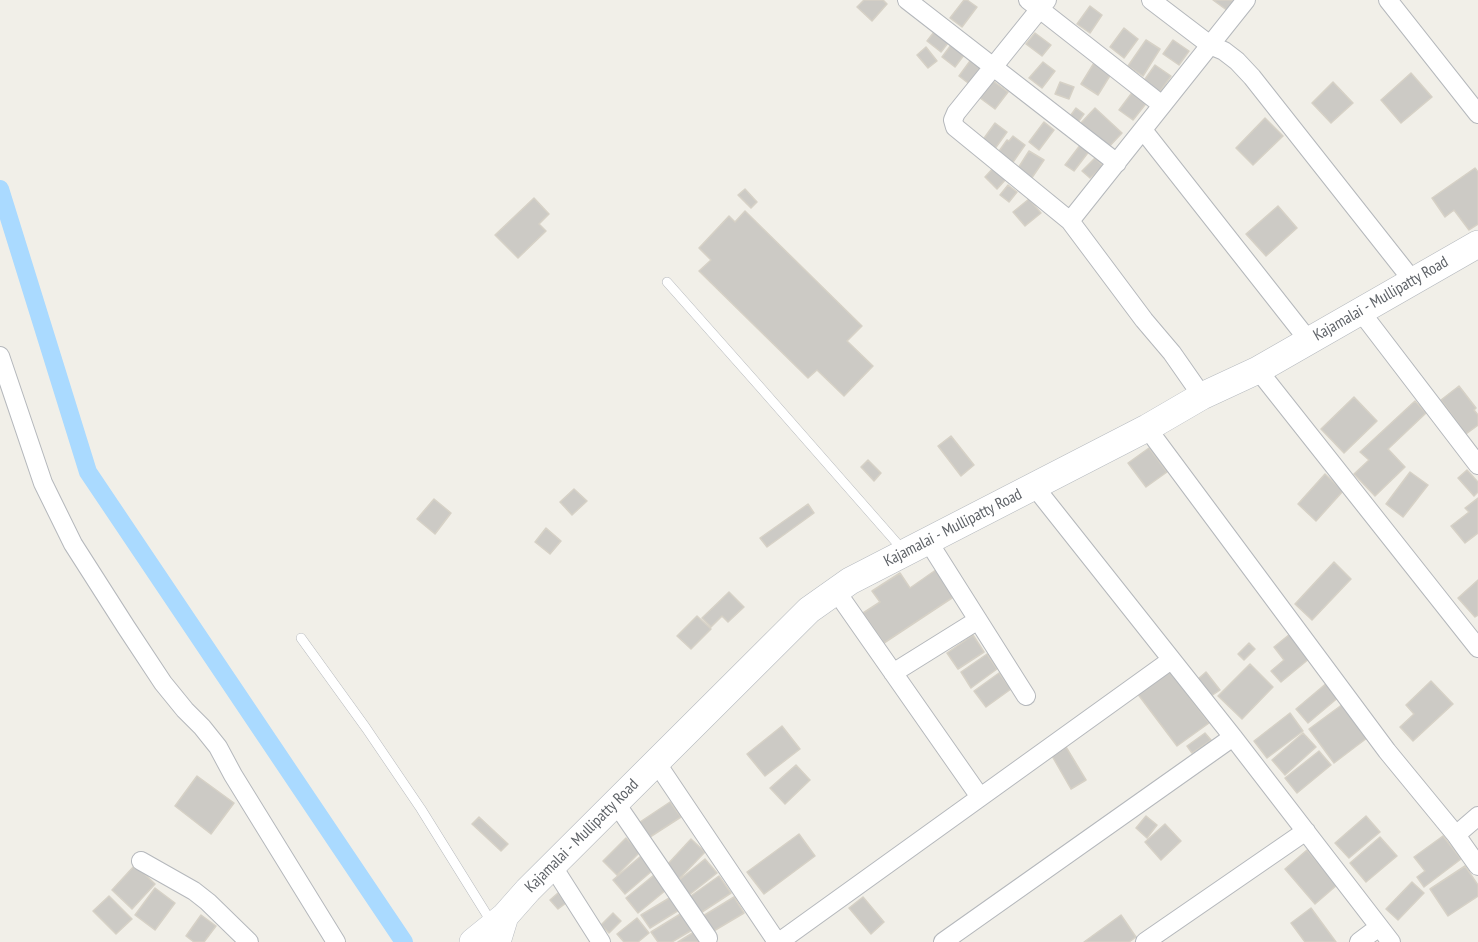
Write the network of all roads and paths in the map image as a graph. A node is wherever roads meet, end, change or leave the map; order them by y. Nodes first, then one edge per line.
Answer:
1 (907, 0) edge
2 (1151, 0) edge
3 (1246, 0) edge
4 (1388, 0) edge
5 (1038, 3) edge
6 (1210, 45) junction
7 (994, 67) junction
8 (1162, 105) junction
9 (1478, 114) edge
10 (1143, 130) junction
11 (1117, 163) junction
12 (1070, 221) junction
13 (1478, 244) edge
14 (1413, 281) junction
15 (667, 282) dead end
16 (1361, 312) junction
17 (1309, 341) junction
18 (0, 356) edge
19 (1258, 370) junction
20 (1202, 396) junction
21 (1147, 428) junction
22 (1478, 465) edge
23 (1034, 486) junction
24 (916, 547) junction
25 (836, 591) junction
26 (978, 620) junction
27 (302, 638) dead end
28 (1478, 648) edge
29 (1171, 660) junction
30 (893, 673) junction
31 (1026, 696) dead end
32 (1233, 737) junction
33 (656, 762) junction
34 (980, 797) junction
35 (615, 802) junction
36 (1478, 816) edge
37 (1306, 831) junction
38 (1456, 835) junction
39 (141, 861) dead end
40 (552, 865) junction
41 (1478, 866) edge
42 (1379, 927) junction
43 (492, 931) edge
44 (708, 938) dead end
45 (249, 942) edge
46 (336, 942) edge
47 (601, 942) edge
48 (778, 942) edge
49 (943, 942) edge
50 (1145, 942) edge
51 (1359, 942) edge
52 (1391, 942) edge

1 - 7 street
2 - 6 street
3 - 6 street
4 - 9 street
5 - 7 street
5 - 8 street
6 - 8 street
6 - 14 street
7 - 11 street
7 - 12 street
8 - 10 street
10 - 11 street
10 - 17 street
11 - 12 street
12 - 20 street
13 - 14 main road, Kajamalai - Mullipatty Road
14 - 16 main road, Kajamalai - Mullipatty Road
15 - 24 lane
16 - 17 main road, Kajamalai - Mullipatty Road
16 - 22 street
17 - 19 main road, Kajamalai - Mullipatty Road
18 - 46 street
19 - 20 main road, Kajamalai - Mullipatty Road
19 - 28 street
20 - 21 main road, Kajamalai - Mullipatty Road
21 - 23 main road, Kajamalai - Mullipatty Road
21 - 38 street
23 - 24 main road, Kajamalai - Mullipatty Road
23 - 29 street
24 - 25 main road, Kajamalai - Mullipatty Road
24 - 26 street
25 - 30 street
25 - 33 main road, Kajamalai - Mullipatty Road
26 - 30 street
26 - 31 street
27 - 43 lane
29 - 32 street
29 - 34 street
30 - 34 street
32 - 37 street
32 - 49 street
33 - 35 main road, Kajamalai - Mullipatty Road
33 - 48 street
34 - 48 street
35 - 40 main road, Kajamalai - Mullipatty Road
35 - 44 street
36 - 38 street
37 - 42 street
37 - 50 street
38 - 41 street
39 - 45 street
40 - 43 main road, Kajamalai - Mullipatty Road
40 - 47 street
42 - 51 street
42 - 52 street

